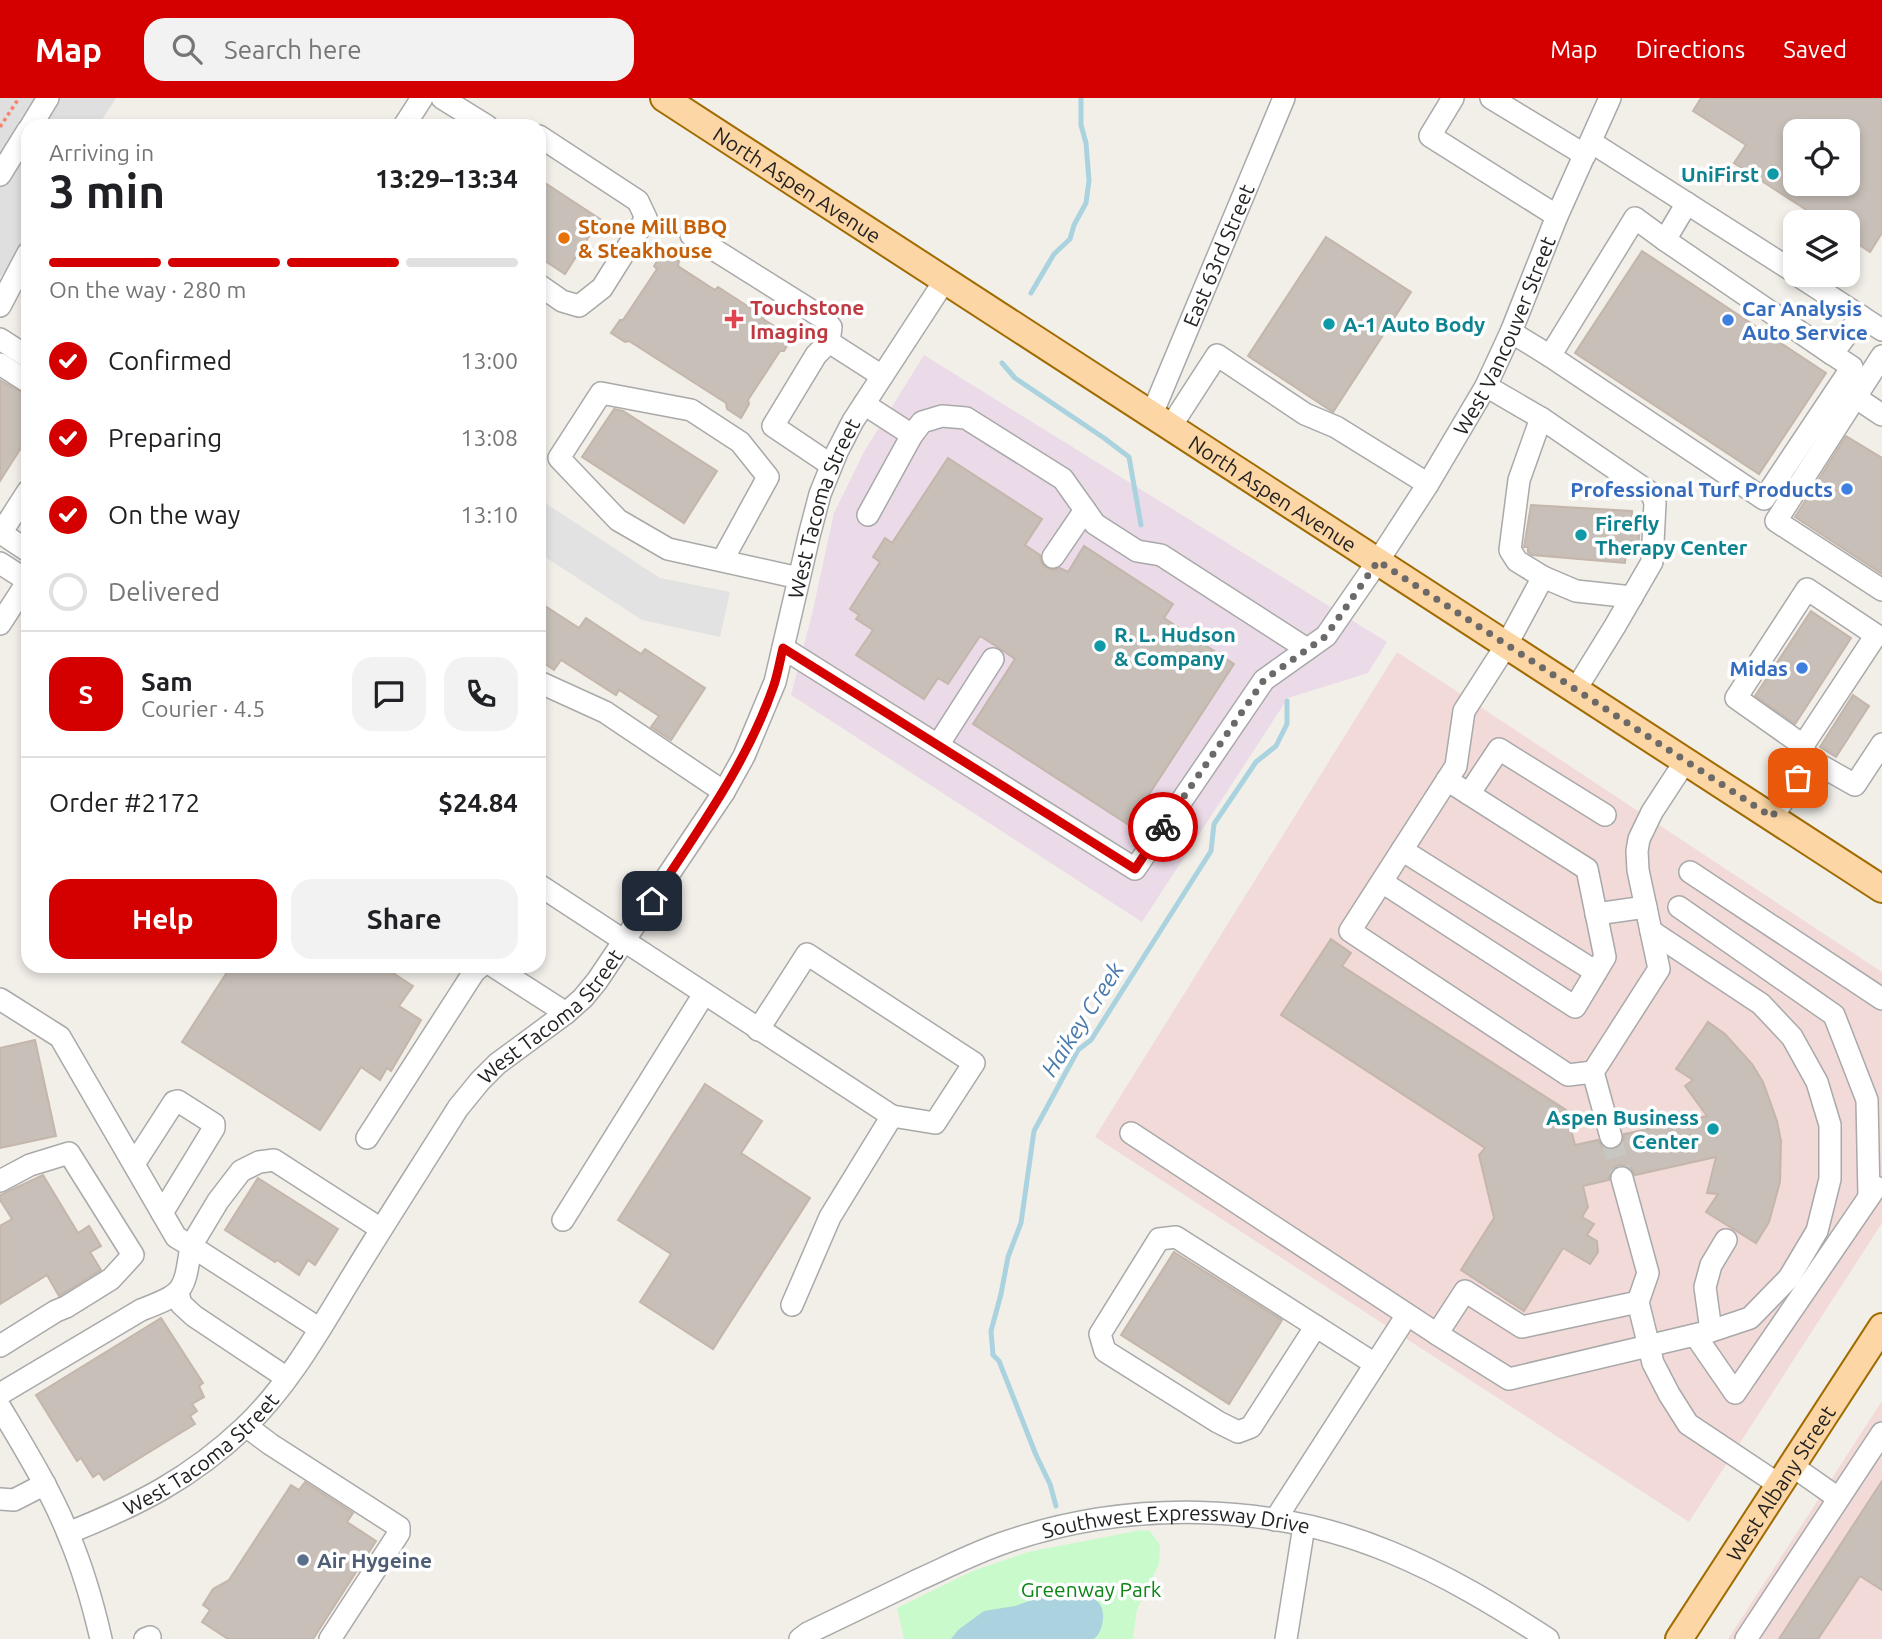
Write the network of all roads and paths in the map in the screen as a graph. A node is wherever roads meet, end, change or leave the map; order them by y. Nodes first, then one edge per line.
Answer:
1 (19, 98) edge
2 (48, 98) edge
3 (422, 98) edge
4 (442, 98) edge
5 (664, 98) edge
6 (1284, 98) edge
7 (1453, 98) edge
8 (1491, 98) edge
9 (1610, 98) edge
10 (35, 119) edge
11 (408, 119) edge
12 (475, 119) edge
13 (0, 127) edge
14 (21, 141) edge
15 (546, 141) edge
16 (1588, 148) junction
17 (0, 175) edge
18 (1686, 203) junction
19 (1558, 216) junction
20 (691, 235) dead end
21 (1665, 240) junction
22 (21, 266) edge
23 (1783, 266) edge
24 (945, 279) junction
25 (1816, 287) edge
26 (546, 290) edge
27 (0, 306) edge
28 (1861, 316) junction
29 (1882, 330) edge
30 (1511, 332) junction
31 (0, 339) edge
32 (829, 342) junction
33 (21, 352) edge
34 (1832, 354) junction
35 (1550, 356) junction
36 (1882, 356) edge
37 (0, 364) edge
38 (882, 376) junction
39 (21, 378) edge
40 (1482, 392) junction
41 (1855, 397) junction
42 (863, 404) junction
43 (1882, 415) edge
44 (1162, 420) junction
45 (1539, 426) junction
46 (912, 435) junction
47 (831, 465) junction
48 (1428, 484) junction
49 (21, 502) edge
50 (1085, 510) junction
51 (868, 515) dead end
52 (0, 533) edge
53 (21, 546) edge
54 (1053, 557) dead end
55 (722, 561) junction
56 (1378, 561) junction
57 (0, 563) edge
58 (21, 576) edge
59 (1543, 577) junction
60 (799, 578) junction
61 (1882, 590) edge
62 (21, 592) edge
63 (1632, 597) junction
64 (0, 624) edge
65 (1507, 644) junction
66 (783, 648) junction
67 (1307, 649) junction
68 (993, 659) dead end
69 (546, 685) edge
70 (1576, 689) junction
71 (1882, 744) edge
72 (938, 745) junction
73 (1806, 753) junction
74 (1686, 760) junction
75 (1447, 780) junction
76 (724, 792) junction
77 (1469, 794) junction
78 (1605, 815) dead end
79 (1772, 817) junction
80 (1402, 850) junction
81 (1690, 872) dead end
82 (1382, 882) junction
83 (1882, 889) edge
84 (546, 890) edge
85 (1646, 907) junction
86 (1679, 907) dead end
87 (1596, 914) junction
88 (1651, 932) junction
89 (625, 942) junction
90 (1596, 972) junction
91 (473, 973) edge
92 (504, 973) edge
93 (704, 994) junction
94 (0, 999) edge
95 (1882, 999) edge
96 (566, 1013) junction
97 (758, 1030) junction
98 (1593, 1072) junction
99 (892, 1116) junction
100 (1131, 1133) dead end
101 (1611, 1137) tunnel mouth
102 (366, 1138) dead end
103 (134, 1164) junction
104 (1882, 1177) edge
105 (1622, 1178) tunnel mouth
106 (0, 1181) edge
107 (1869, 1196) junction
108 (162, 1213) junction
109 (563, 1220) dead end
110 (382, 1228) junction
111 (1726, 1240) dead end
112 (191, 1246) junction
113 (178, 1293) junction
114 (1638, 1302) junction
115 (792, 1305) dead end
116 (1407, 1315) junction
117 (1316, 1326) junction
118 (1882, 1327) edge
119 (320, 1329) junction
120 (1703, 1333) junction
121 (1437, 1334) junction
122 (0, 1346) edge
123 (1649, 1346) junction
124 (1375, 1364) junction
125 (287, 1378) junction
126 (0, 1394) edge
127 (0, 1407) edge
128 (246, 1426) junction
129 (1882, 1433) edge
130 (1785, 1474) junction
131 (45, 1484) junction
132 (1838, 1498) junction
133 (0, 1499) edge
134 (1275, 1520) junction
135 (1304, 1526) junction
136 (68, 1533) junction
137 (101, 1639) edge
138 (330, 1639) edge
139 (800, 1639) edge
140 (1286, 1639) edge
141 (1548, 1639) edge
142 (1679, 1639) edge
143 (1746, 1639) edge

1 - 13 path
2 - 10 street
3 - 11 street
4 - 12 street
5 - 24 main road, North Aspen Avenue
6 - 44 street, East 63rd Street
7 - 19 street
8 - 16 street
9 - 16 street, West Vancouver Street
14 - 17 street
15 - 26 street
16 - 18 street
16 - 19 street, West Vancouver Street
18 - 21 street
18 - 23 street
19 - 30 street, West Vancouver Street
20 - 32 street
21 - 34 street
21 - 35 street
22 - 27 street
24 - 38 street, West Tacoma Street
24 - 44 main road, North Aspen Avenue
25 - 28 street
28 - 29 street
28 - 34 street
30 - 35 street
30 - 40 street, West Vancouver Street
31 - 33 street
32 - 38 street
32 - 47 street
34 - 35 street
36 - 41 street
37 - 39 street
38 - 42 street, West Tacoma Street
40 - 45 street
40 - 48 street, West Vancouver Street
41 - 43 street
41 - 61 street
42 - 46 street
42 - 47 street, West Tacoma Street
44 - 48 street
44 - 56 main road, North Aspen Avenue
45 - 59 street
45 - 63 street
46 - 50 street
46 - 51 street
47 - 60 street, West Tacoma Street
48 - 56 street, West Vancouver Street
49 - 52 street
50 - 54 street
50 - 67 street
52 - 53 street
55 - 55 street
55 - 60 street
56 - 65 main road, North Aspen Avenue
56 - 67 street, West Vancouver Street
57 - 58 street
59 - 63 street
59 - 65 street
60 - 66 street, West Tacoma Street
62 - 64 street
63 - 70 street
65 - 70 main road, North Aspen Avenue
65 - 75 street
66 - 72 street
66 - 76 street, West Tacoma Street
67 - 72 street, West Vancouver Street
68 - 72 street
69 - 76 street
70 - 74 main road, North Aspen Avenue
71 - 73 street
73 - 73 street
73 - 79 street
74 - 79 main road, North Aspen Avenue
74 - 85 street
75 - 77 street
75 - 80 street
76 - 89 street, West Tacoma Street
77 - 78 street
77 - 87 street
79 - 83 main road, North Aspen Avenue
80 - 82 street
80 - 90 street
81 - 95 street
82 - 90 street
82 - 98 street
84 - 89 street
85 - 87 street
85 - 88 street
86 - 107 street
87 - 90 street
88 - 98 street
88 - 120 street
89 - 93 street
89 - 96 street, West Tacoma Street
91 - 102 street
92 - 96 street
93 - 97 street
93 - 109 street
94 - 103 street
96 - 110 street, West Tacoma Street
97 - 99 street
97 - 99 street
98 - 101 street
99 - 115 street
100 - 116 street
103 - 108 street
103 - 108 street
104 - 107 street
105 - 114 street
106 - 122 street
107 - 120 street
108 - 112 street
110 - 112 street
110 - 119 street, West Tacoma Street
111 - 120 street
112 - 113 street
112 - 119 street
113 - 125 street
113 - 126 street
114 - 121 street
114 - 123 street
116 - 121 street
116 - 124 street
117 - 117 street
117 - 124 street
118 - 130 main road, West Albany Street
119 - 125 street, West Tacoma Street
120 - 123 street
121 - 123 street
123 - 130 street
124 - 134 street
125 - 128 street, West Tacoma Street
127 - 131 street
128 - 136 street, West Tacoma Street
128 - 138 street
129 - 132 street
130 - 132 street
130 - 142 main road, West Albany Street
131 - 133 street
131 - 136 street
132 - 143 street
134 - 135 street, Southwest Expressway Drive
134 - 139 street, Southwest Expressway Drive
135 - 140 street
135 - 141 street, Southwest Expressway Drive
136 - 137 street

